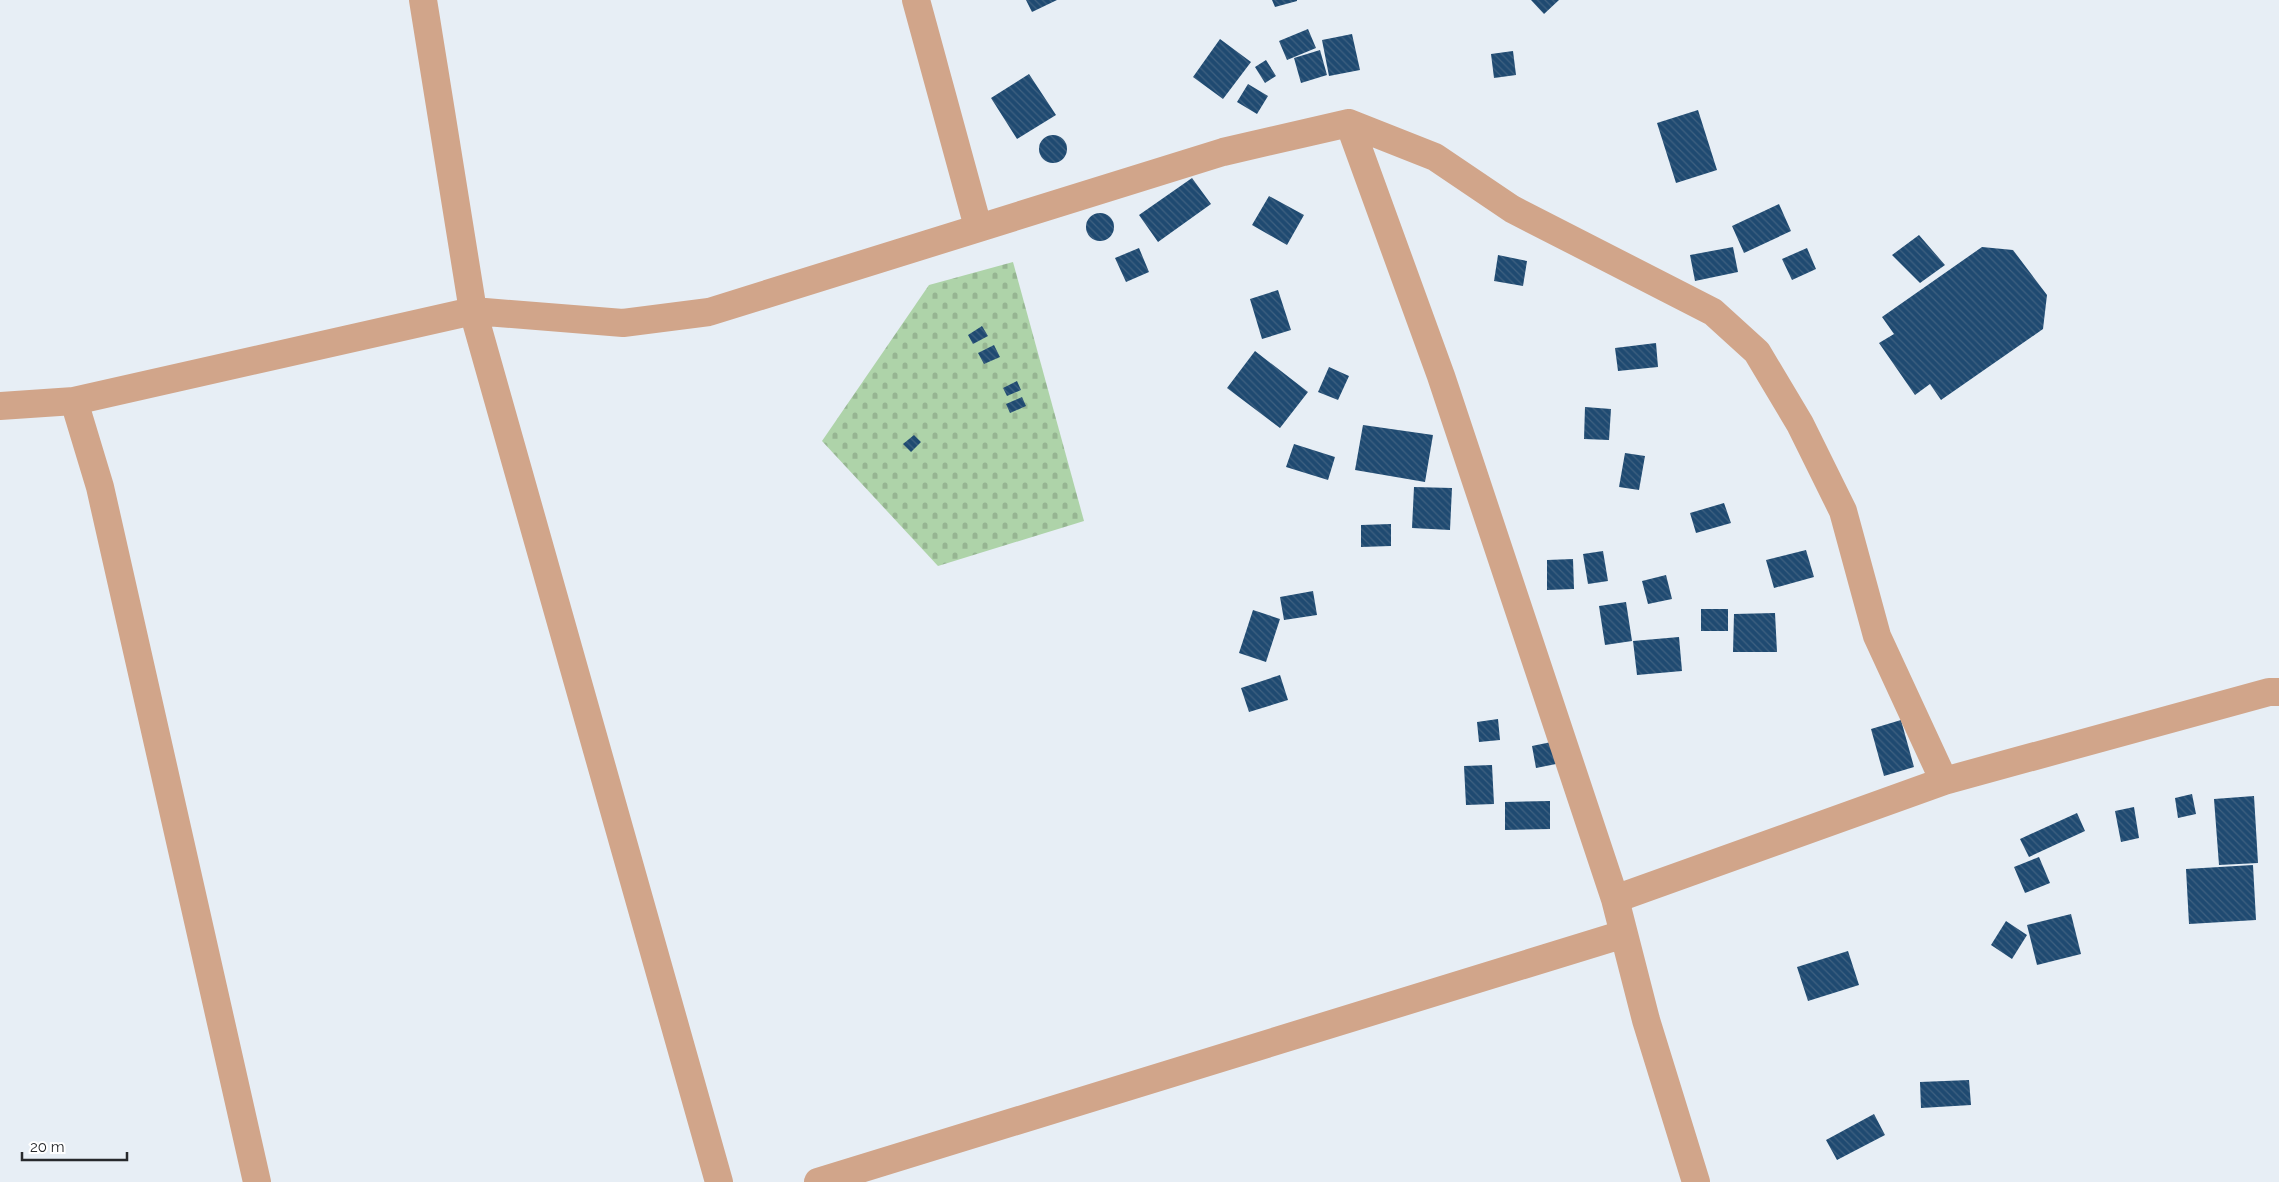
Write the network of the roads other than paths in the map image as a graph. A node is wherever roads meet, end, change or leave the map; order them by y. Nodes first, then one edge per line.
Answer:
1 (423, 0) edge
2 (916, 0) edge
3 (1349, 122) junction
4 (978, 227) junction
5 (473, 310) junction
6 (74, 401) junction
7 (0, 406) edge
8 (2279, 692) edge
9 (1944, 781) junction
10 (1615, 899) junction
11 (1624, 934) junction
12 (257, 1182) edge
13 (719, 1182) edge
14 (818, 1182) edge
15 (1696, 1182) edge

1 - 5 street
2 - 4 street
3 - 4 street
3 - 9 street
3 - 10 street
4 - 5 street
5 - 6 street
5 - 13 street
6 - 7 street
6 - 12 street
8 - 9 street
9 - 10 street
10 - 11 street
11 - 14 street
11 - 15 street

